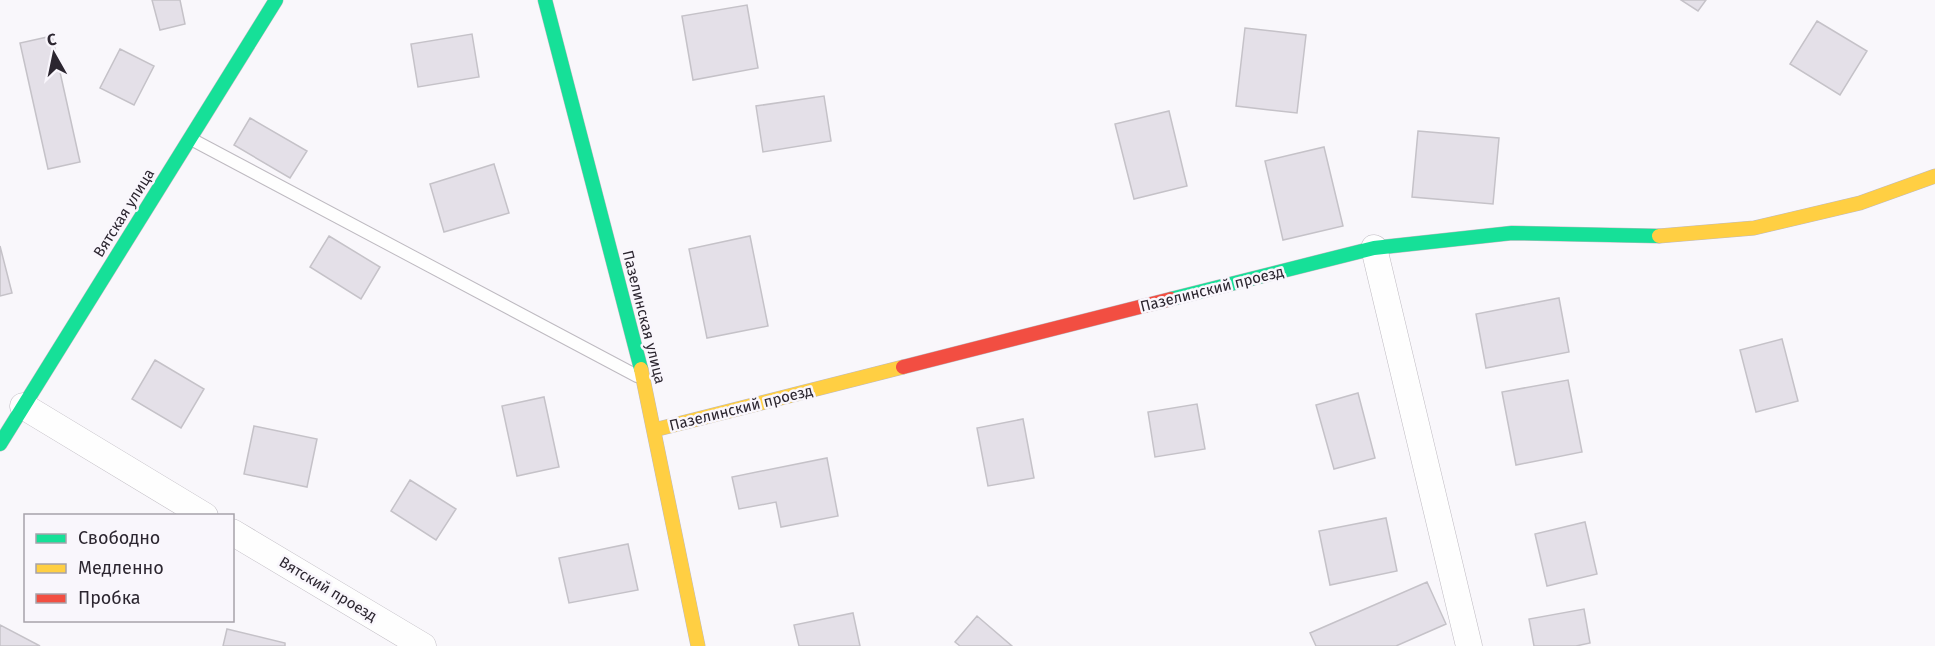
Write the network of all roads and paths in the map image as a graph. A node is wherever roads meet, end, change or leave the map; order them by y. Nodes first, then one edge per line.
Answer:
1 (276, 0) edge
2 (545, 0) edge
3 (190, 139) junction
4 (1935, 176) edge
5 (1374, 248) junction
6 (644, 379) junction
7 (23, 406) junction
8 (654, 430) junction
9 (0, 444) edge
10 (203, 514) edge
11 (234, 533) edge
12 (423, 646) edge
13 (698, 646) edge
14 (1469, 646) edge

1 - 3 street, Вятская улица
2 - 6 street, Пазелинская улица
3 - 6 lane
3 - 7 street, Вятская улица
4 - 5 street, Пазелинский проезд
5 - 8 street, Пазелинский проезд
5 - 14 street
6 - 8 street, Пазелинская улица
7 - 9 street, Вятская улица
7 - 10 street
8 - 13 street, Пазелинская улица
11 - 12 street, Вятский проезд

